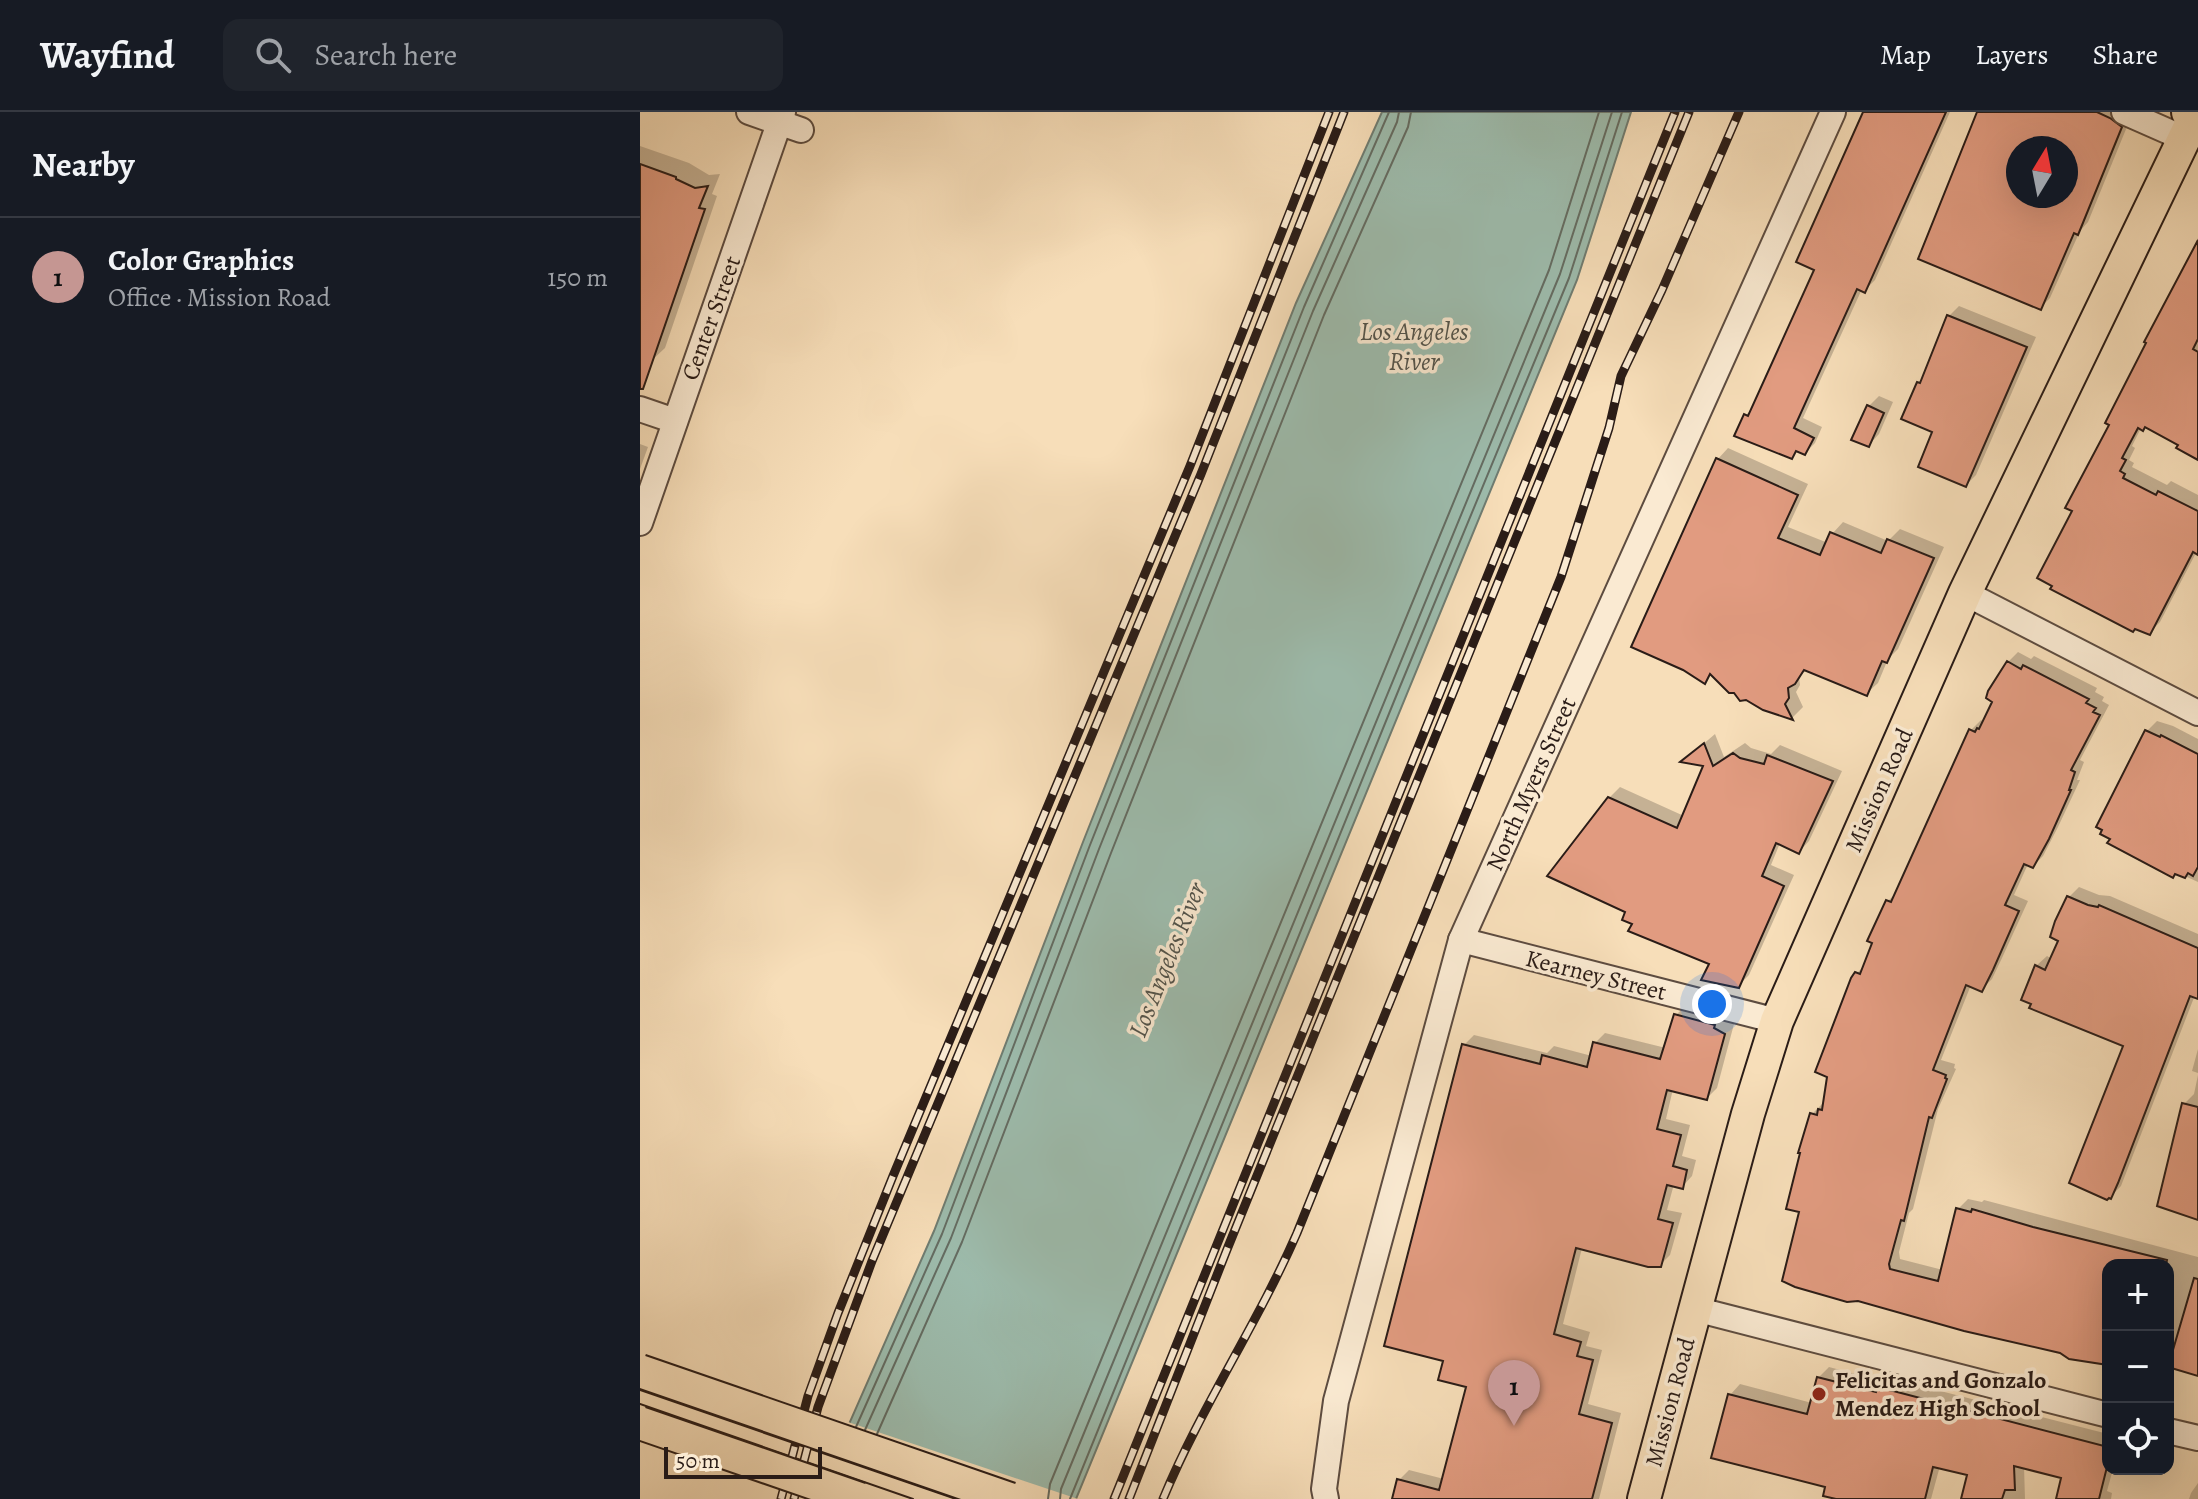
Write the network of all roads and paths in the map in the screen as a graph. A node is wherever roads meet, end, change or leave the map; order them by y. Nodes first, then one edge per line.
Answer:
1 (749, 112) edge
2 (1833, 112) edge
3 (2124, 112) edge
4 (2193, 119) edge
5 (788, 122) edge
6 (640, 409) edge
7 (675, 421) junction
8 (640, 523) edge
9 (1965, 593) junction
10 (2198, 713) edge
11 (1461, 940) junction
12 (1777, 1021) junction
13 (1695, 1309) junction
14 (640, 1371) edge
15 (2102, 1413) edge
16 (640, 1423) edge
17 (2174, 1432) edge
18 (2198, 1438) edge
19 (1323, 1496) edge
20 (860, 1499) edge
21 (1010, 1499) edge
22 (1644, 1499) edge

1 - 5 street
2 - 11 street, North Myers Street
3 - 4 street
4 - 9 main road, Mission Road
5 - 7 street, Center Street
6 - 7 street
7 - 8 street, Center Street
9 - 10 street
9 - 12 main road, Mission Road
11 - 12 street, Kearney Street
11 - 19 street, North Myers Street
12 - 13 main road, Mission Road
13 - 15 street
13 - 22 main road, Mission Road
14 - 21 main road, bridge
16 - 20 main road, bridge
17 - 18 street

